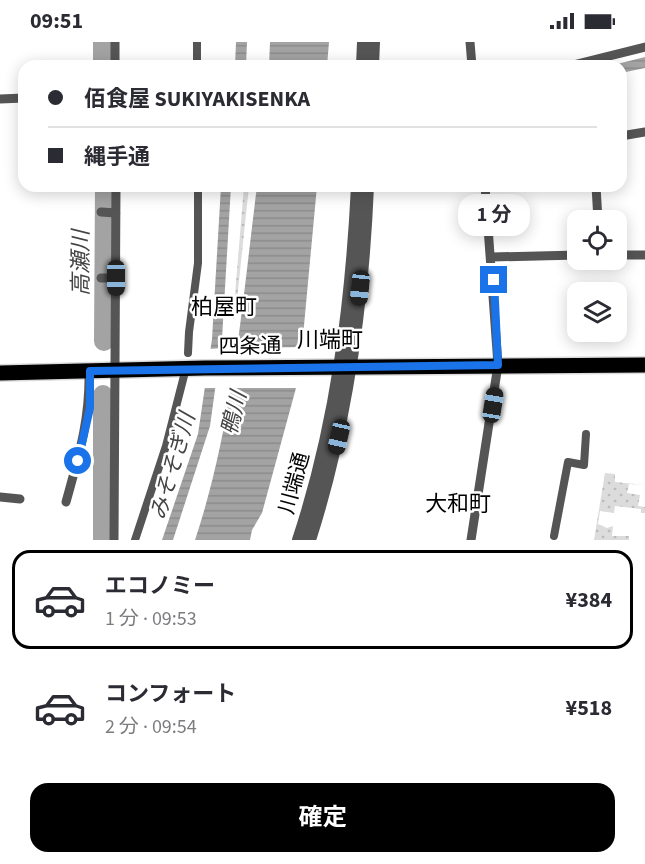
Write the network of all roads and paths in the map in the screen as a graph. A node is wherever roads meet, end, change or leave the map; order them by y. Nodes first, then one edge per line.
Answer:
1 (115, 42) edge
2 (197, 42) edge
3 (363, 42) edge
4 (374, 42) edge
5 (470, 42) edge
6 (645, 47) edge
7 (116, 60) edge
8 (197, 60) edge
9 (362, 60) edge
10 (373, 60) edge
11 (472, 60) edge
12 (593, 60) edge
13 (18, 98) edge
14 (0, 99) edge
15 (645, 132) edge
16 (627, 135) edge
17 (114, 192) edge
18 (198, 192) edge
19 (357, 192) edge
20 (367, 192) edge
21 (486, 192) edge
22 (596, 192) edge
23 (597, 210) edge
24 (567, 255) edge
25 (627, 255) edge
26 (645, 255) edge
27 (492, 257) junction
28 (187, 361) junction
29 (645, 364) edge
30 (498, 365) junction
31 (346, 366) junction
32 (117, 370) junction
33 (90, 371) junction
34 (0, 373) edge
35 (586, 434) dead end
36 (0, 497) edge
37 (20, 499) dead end
38 (66, 502) dead end
39 (554, 536) dead end
40 (114, 540) edge
41 (135, 540) edge
42 (298, 540) edge
43 (310, 540) edge
44 (471, 540) edge

1 - 7 street
2 - 8 street
3 - 9 street
4 - 10 street
5 - 11 street
6 - 12 street
13 - 14 street
15 - 16 street
17 - 32 street
18 - 28 street
19 - 31 street, 川端通
20 - 31 street, 川端通
21 - 27 street
22 - 23 street
24 - 27 street
25 - 26 street
27 - 30 street
28 - 31 main road, 四条通
28 - 32 main road, 四条通
28 - 41 street
29 - 30 main road, 四条通
30 - 31 main road, 四条通
30 - 44 street
31 - 42 street, 川端通
31 - 43 street, 川端通
32 - 33 main road, 四条通
32 - 40 street
33 - 34 main road, 四条通
33 - 38 street
35 - 39 street
36 - 37 street

